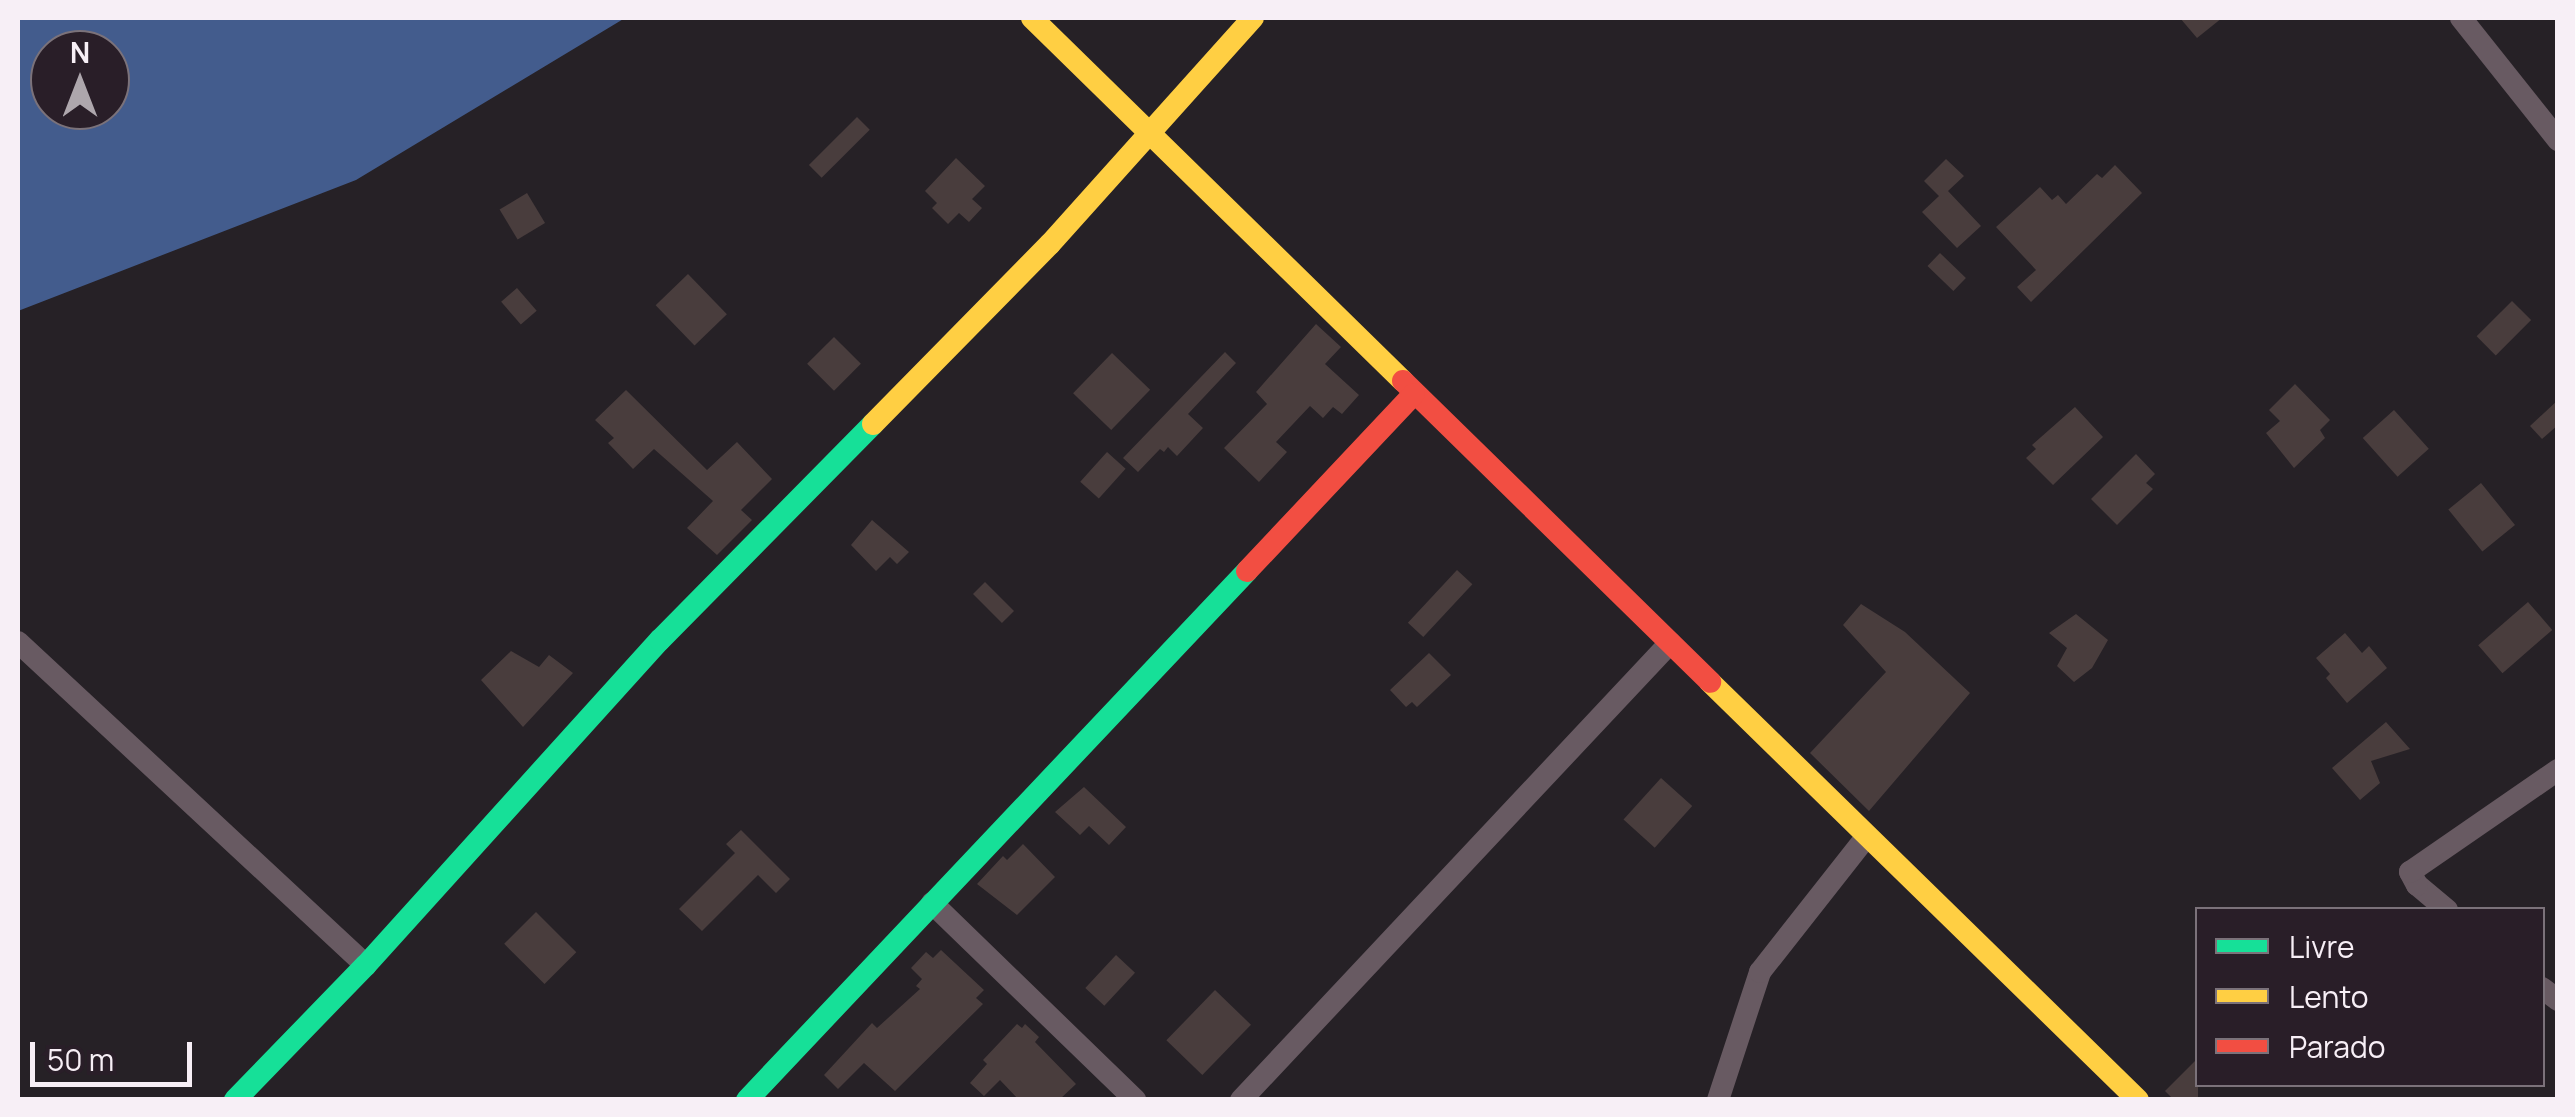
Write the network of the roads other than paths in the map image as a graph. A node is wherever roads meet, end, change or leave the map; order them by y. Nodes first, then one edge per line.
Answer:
1 (1032, 18) edge
2 (1253, 18) edge
3 (2461, 18) edge
4 (1146, 133) junction
5 (2558, 140) edge
6 (1414, 394) junction
7 (18, 642) edge
8 (1670, 643) junction
9 (2558, 770) edge
10 (1866, 836) junction
11 (932, 903) junction
12 (2443, 907) edge
13 (366, 965) junction
14 (236, 1100) edge
15 (747, 1100) edge
16 (1135, 1100) edge
17 (1241, 1100) edge
18 (1718, 1100) edge
19 (2138, 1100) edge

1 - 4 street
2 - 4 street
3 - 5 street
4 - 6 street
4 - 13 street
6 - 8 street
6 - 11 street
7 - 13 street
8 - 10 street
8 - 17 street
9 - 12 street
10 - 18 street
10 - 19 street
11 - 15 street
11 - 16 street
13 - 14 street

